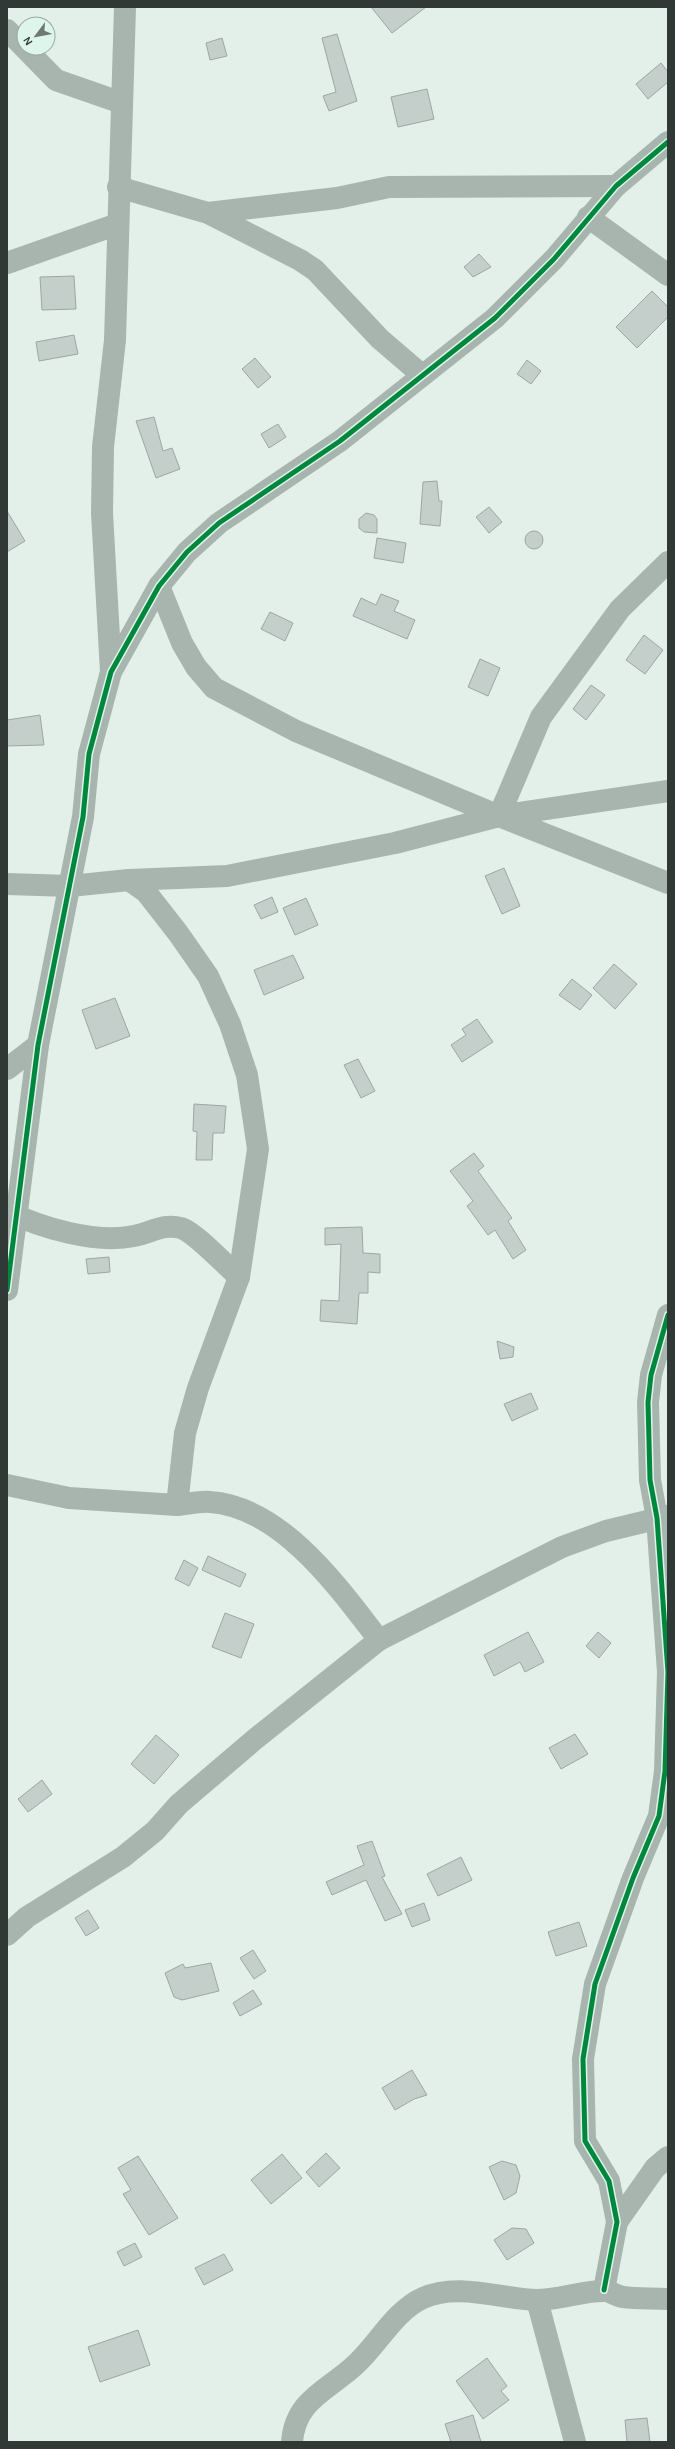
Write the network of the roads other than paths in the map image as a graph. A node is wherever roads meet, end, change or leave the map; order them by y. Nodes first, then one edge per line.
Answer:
1 (126, 7) edge
2 (7, 30) edge
3 (122, 103) junction
4 (668, 142) edge
5 (616, 186) junction
6 (118, 187) junction
7 (208, 213) junction
8 (588, 217) junction
9 (118, 224) junction
10 (7, 262) edge
11 (668, 276) edge
12 (422, 376) junction
13 (668, 562) edge
14 (159, 586) junction
15 (111, 672) junction
16 (668, 791) edge
17 (500, 816) junction
18 (130, 880) junction
19 (668, 882) edge
20 (7, 884) edge
21 (70, 886) junction
22 (38, 1045) junction
23 (7, 1069) edge
24 (12, 1214) edge
25 (239, 1277) junction
26 (7, 1290) edge
27 (668, 1315) edge
28 (7, 1485) edge
29 (177, 1504) junction
30 (663, 1517) edge
31 (379, 1640) junction
32 (7, 1935) edge
33 (668, 2157) edge
34 (617, 2222) junction
35 (604, 2290) junction
36 (668, 2299) edge
37 (538, 2300) junction
38 (292, 2442) edge
39 (575, 2442) edge

1 - 3 street
2 - 3 street
3 - 6 street
4 - 5 street
5 - 7 street
5 - 8 street
6 - 7 street
6 - 9 street
7 - 12 street
8 - 11 street
8 - 12 street
9 - 10 street
9 - 15 street
12 - 14 street
13 - 17 street
14 - 15 street
14 - 17 street
15 - 21 street
16 - 17 street
17 - 18 street
17 - 19 street
18 - 21 street
18 - 25 street
20 - 21 street
21 - 22 street
22 - 23 street
22 - 24 street
24 - 25 street
24 - 26 street
25 - 29 street
27 - 30 street
28 - 29 street
29 - 31 street
30 - 31 street
30 - 34 street
31 - 32 street
33 - 34 street
34 - 35 street
35 - 36 street
35 - 37 street
37 - 38 street
37 - 39 street

